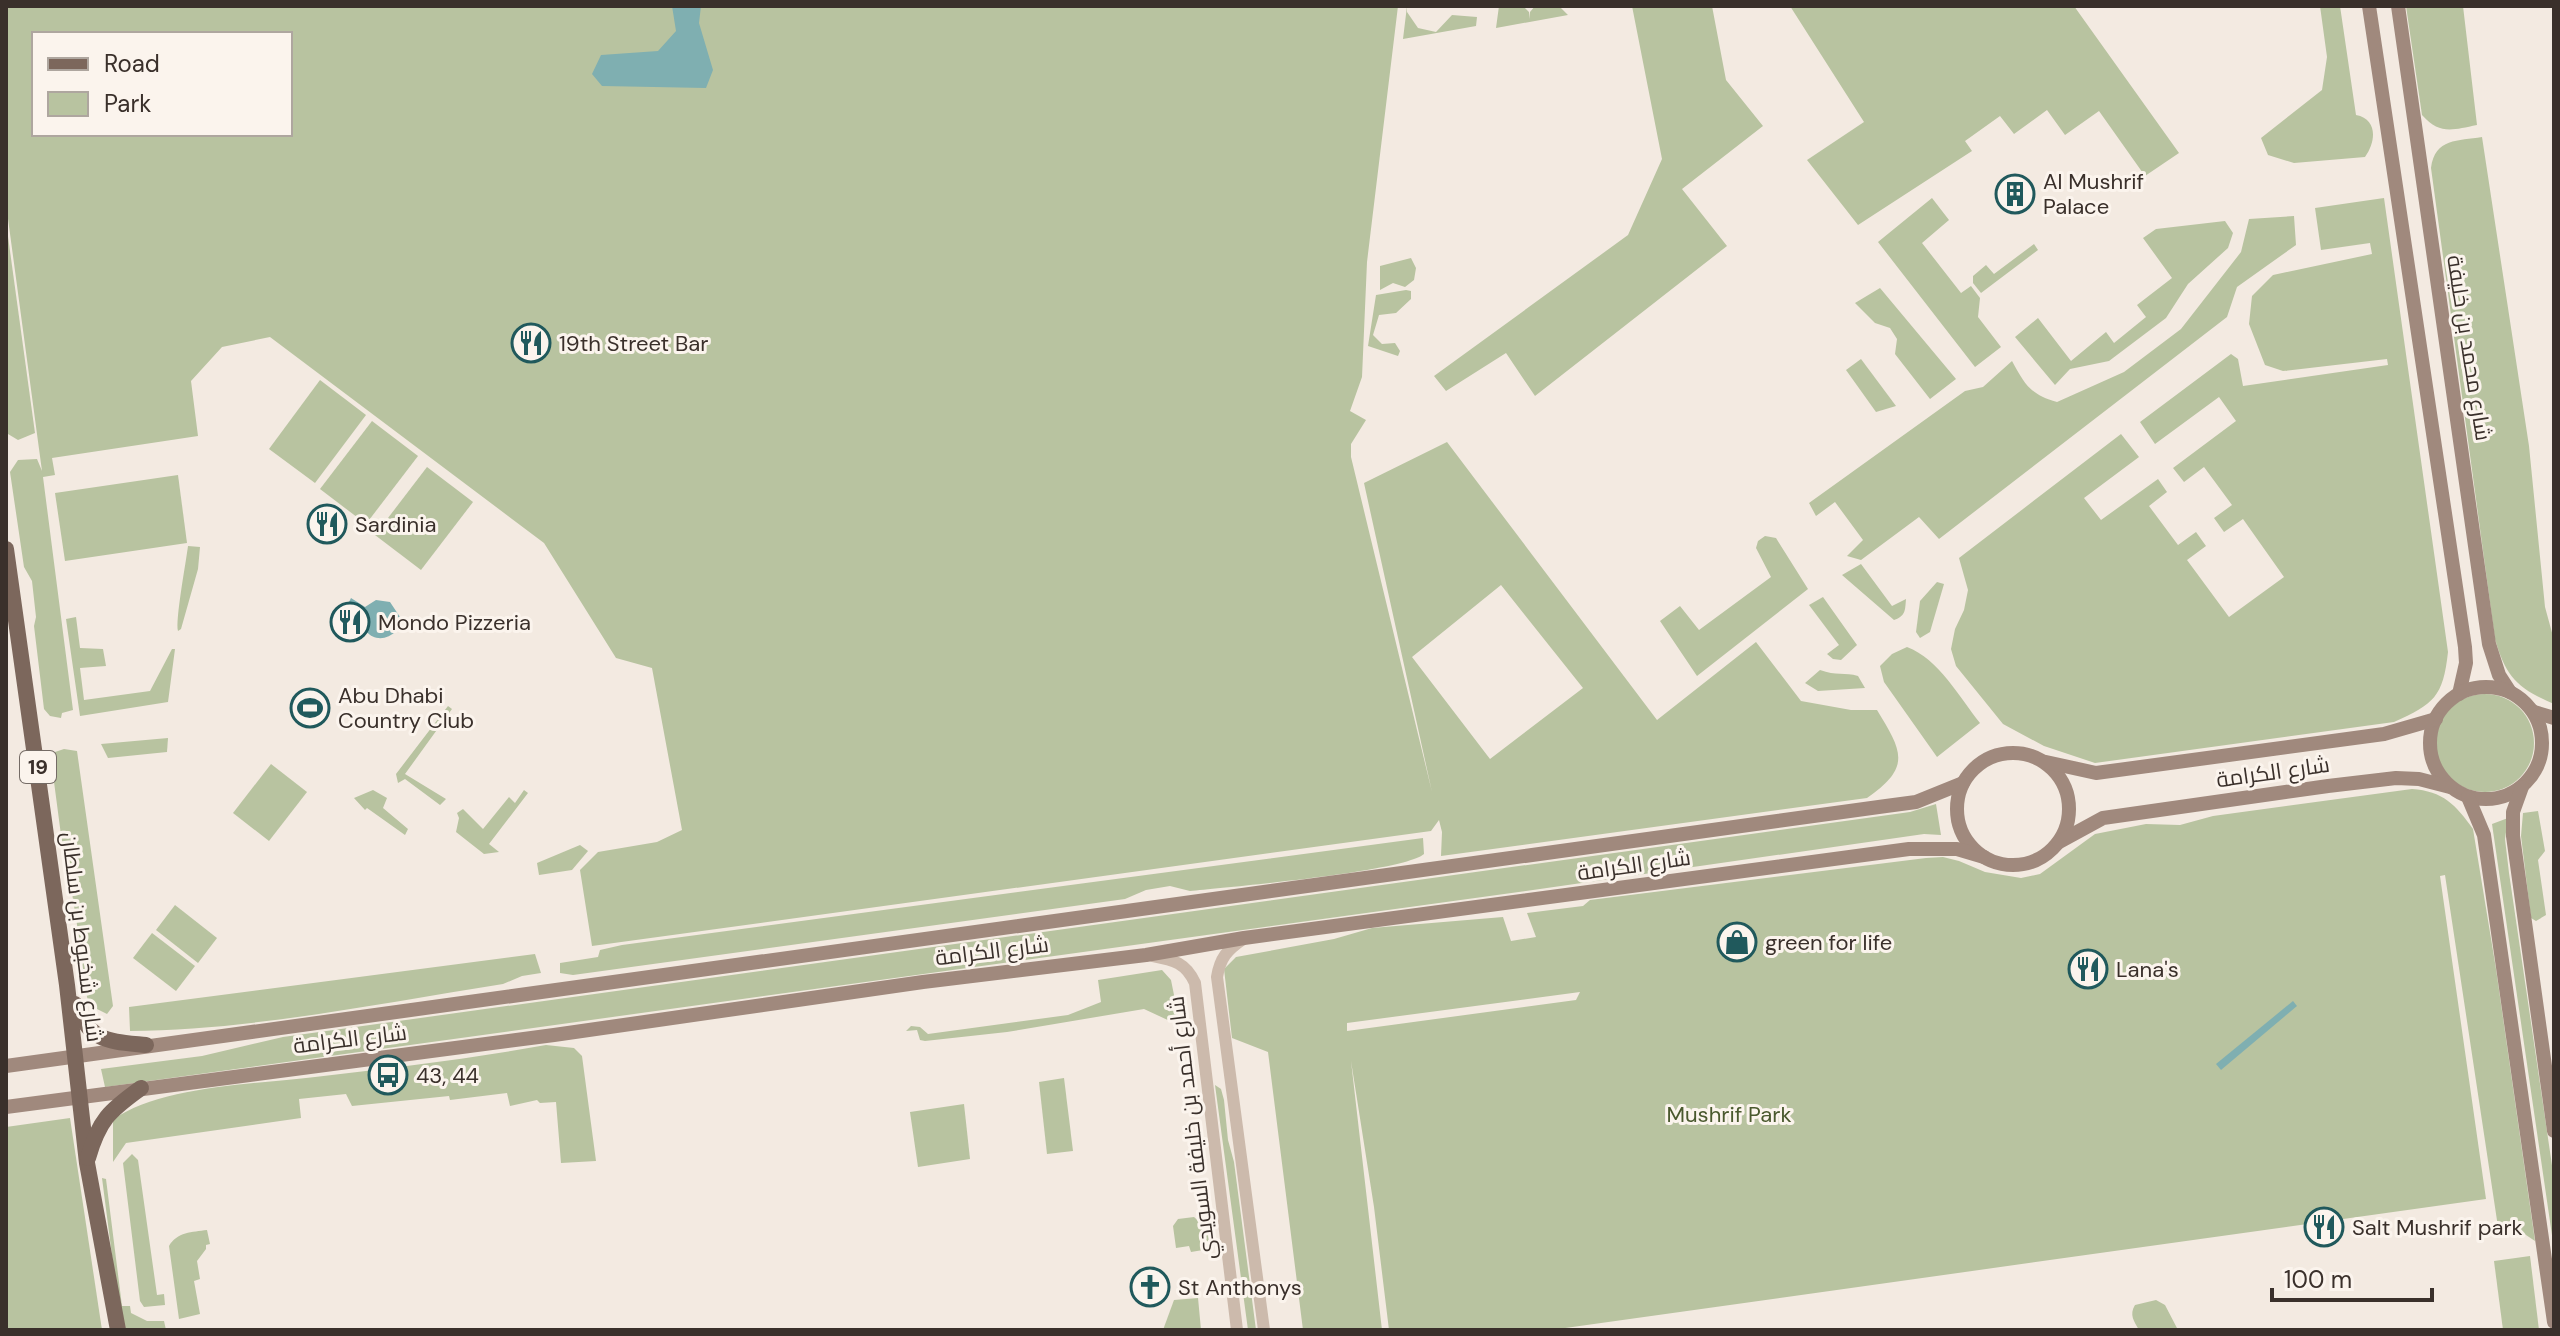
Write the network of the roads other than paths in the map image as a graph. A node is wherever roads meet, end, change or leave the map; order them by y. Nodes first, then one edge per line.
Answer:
1 (2369, 6) edge
2 (2398, 6) edge
3 (6, 549) edge
4 (2510, 692) junction
5 (2459, 694) junction
6 (2534, 712) junction
7 (2554, 718) edge
8 (2436, 719) junction
9 (2554, 757) edge
10 (2046, 762) junction
11 (2533, 775) junction
12 (1963, 783) junction
13 (2450, 787) junction
14 (2522, 787) junction
15 (2468, 797) junction
16 (2059, 842) junction
17 (1984, 857) junction
18 (1244, 938) junction
19 (1146, 955) junction
20 (67, 985) junction
21 (146, 1045) junction
22 (75, 1057) junction
23 (6, 1066) edge
24 (1207, 1085) junction
25 (1232, 1085) junction
26 (141, 1088) junction
27 (79, 1097) junction
28 (6, 1107) edge
29 (2554, 1131) edge
30 (87, 1163) junction
31 (2554, 1322) edge
32 (118, 1330) edge
33 (1237, 1330) edge
34 (1264, 1330) edge

1 - 5 main road
2 - 4 main road, شارع محمد بن خليفة
3 - 20 main road, شارع شخبوط بن سلطان / 19
4 - 5 main road
4 - 6 main road
5 - 8 main road
6 - 7 main road
6 - 11 main road
8 - 10 main road, شارع الكرامة
8 - 13 main road
9 - 11 main road
10 - 12 main road
10 - 16 main road
11 - 14 main road
12 - 17 main road
12 - 21 main road, شارع الكرامة
13 - 15 main road
13 - 16 main road, شارع الكرامة
14 - 15 main road
14 - 29 main road
15 - 31 main road
16 - 17 main road
17 - 18 main road, شارع الكرامة
18 - 19 main road, شارع الكرامة
18 - 25 street, شارع أحمد بن خليفة السويدي
19 - 24 street, شارع أحمد بن خليفة السويدي
19 - 26 main road, شارع الكرامة
20 - 21 main road
20 - 22 main road, شارع شخبوط بن سلطان / 19
21 - 22 main road, شارع الكرامة
22 - 23 main road, شارع الكرامة
22 - 27 main road, شارع شخبوط بن سلطان / 19
24 - 25 street
24 - 33 street, شارع أحمد بن خليفة السويدي
25 - 34 street, شارع أحمد بن خليفة السويدي
26 - 27 main road, شارع الكرامة
26 - 30 main road
27 - 28 main road, شارع الكرامة
27 - 30 main road, شارع شخبوط بن سلطان / 19
30 - 32 main road, شارع شخبوط بن سلطان / 19

